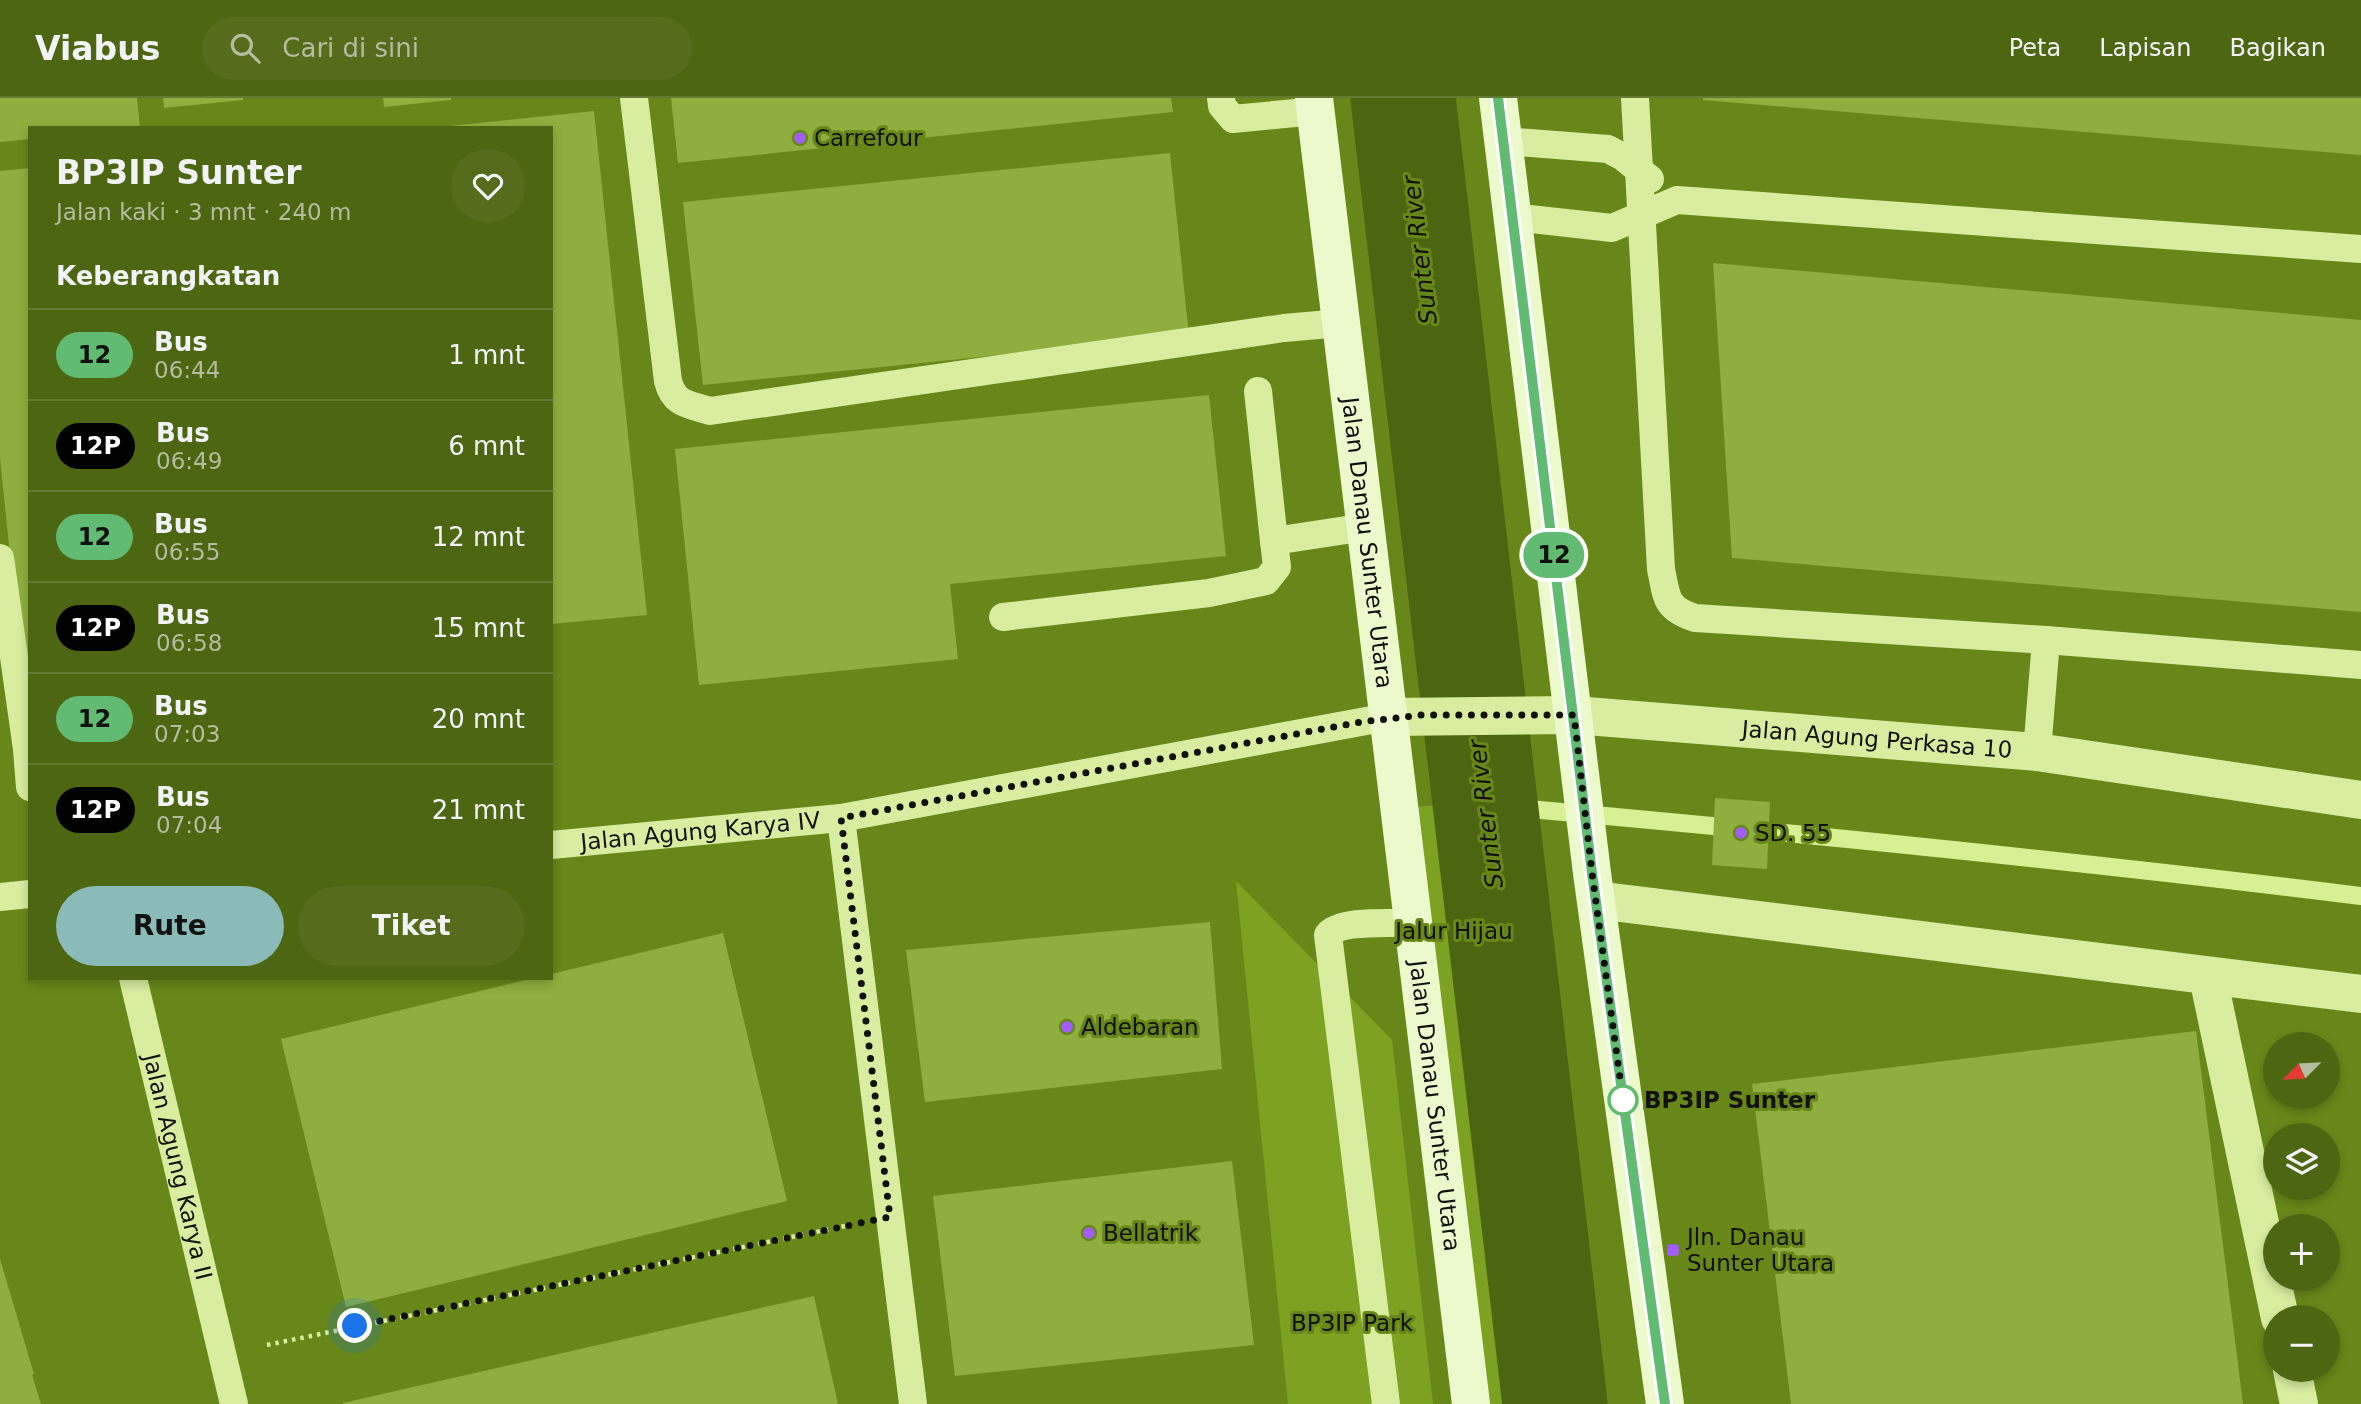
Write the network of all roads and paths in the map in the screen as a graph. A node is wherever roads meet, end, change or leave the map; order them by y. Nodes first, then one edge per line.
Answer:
1 (634, 98) edge
2 (1221, 98) edge
3 (1499, 98) edge
4 (1635, 98) edge
5 (1315, 105) edge
6 (1504, 141) junction
7 (1640, 171) junction
8 (1677, 200) junction
9 (1642, 215) junction
10 (1513, 217) junction
11 (2361, 248) edge
12 (1341, 323) junction
13 (1258, 391) dead end
14 (1366, 527) junction
15 (1274, 541) junction
16 (0, 558) edge
17 (1003, 617) dead end
18 (2046, 640) junction
19 (2361, 665) edge
20 (1574, 715) junction
21 (1405, 716) junction
22 (28, 749) edge
23 (2037, 752) junction
24 (2361, 800) edge
25 (841, 818) junction
26 (553, 845) edge
27 (1594, 887) junction
28 (28, 894) edge
29 (0, 897) edge
30 (1413, 923) junction
31 (2208, 977) junction
32 (133, 980) edge
33 (2361, 994) edge
34 (890, 1217) junction
35 (2277, 1305) edge
36 (222, 1354) junction
37 (2294, 1382) edge
38 (233, 1404) edge
39 (913, 1404) edge
40 (1386, 1404) edge
41 (1471, 1404) edge
42 (1665, 1404) edge
43 (2299, 1404) edge

1 - 12 lane
2 - 5 lane
3 - 6 main road
4 - 7 lane
5 - 12 main road, Jalan Danau Sunter Utara
6 - 7 lane
6 - 10 main road
7 - 8 lane
7 - 9 lane
8 - 9 lane
8 - 11 lane
9 - 10 lane
9 - 18 lane
10 - 20 main road
12 - 14 main road, Jalan Danau Sunter Utara
13 - 15 lane
14 - 15 lane
14 - 21 main road, Jalan Danau Sunter Utara
15 - 17 lane
16 - 22 lane
18 - 19 lane
18 - 23 lane
20 - 21 street, Jalan Agung Perkasa 10
20 - 23 street, Jalan Agung Perkasa 10
20 - 27 main road
21 - 25 lane, Jalan Agung Karya IV
21 - 30 main road, Jalan Danau Sunter Utara
23 - 24 street, Jalan Agung Perkasa 10
25 - 26 lane, Jalan Agung Karya IV
25 - 34 lane
27 - 31 street
27 - 42 main road
28 - 29 lane
30 - 40 lane
30 - 41 main road, Jalan Danau Sunter Utara
31 - 33 street
31 - 35 street
32 - 36 lane, Jalan Agung Karya II
34 - 36 path
34 - 39 lane
36 - 38 lane, Jalan Agung Karya II
37 - 43 street

